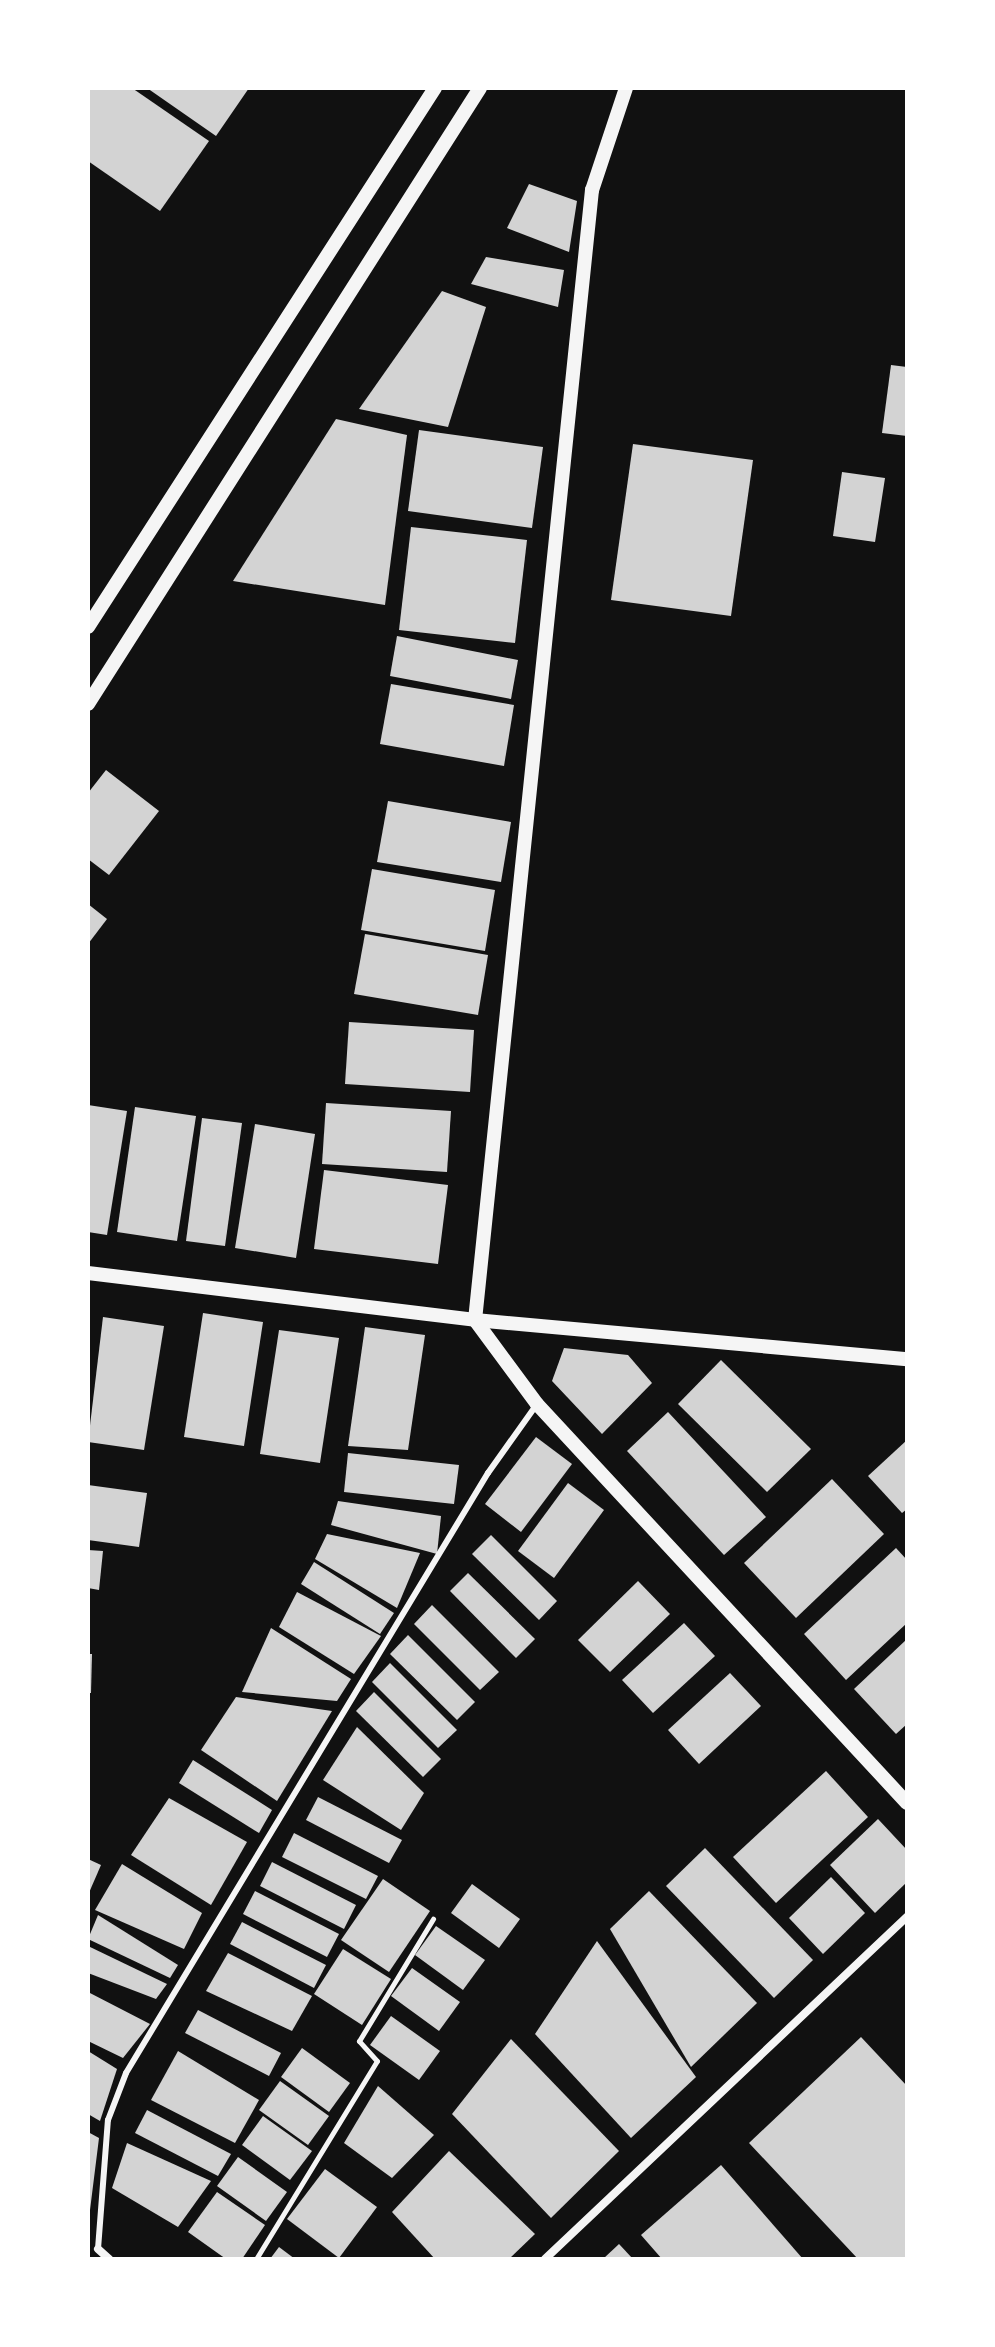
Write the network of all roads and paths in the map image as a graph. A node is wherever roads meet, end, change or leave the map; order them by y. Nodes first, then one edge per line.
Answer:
1 (435, 88) edge
2 (480, 88) edge
3 (626, 88) edge
4 (88, 627) edge
5 (88, 704) edge
6 (88, 1273) edge
7 (475, 1320) junction
8 (907, 1359) edge
9 (537, 1404) junction
10 (907, 1803) edge
11 (907, 1917) edge
12 (433, 1919) dead end
13 (98, 2249) joint
14 (109, 2259) edge
15 (256, 2259) edge
16 (545, 2259) edge

1 - 4 street
2 - 5 street
3 - 7 street
6 - 7 street
7 - 8 street
7 - 9 street
9 - 10 street
9 - 13 lane
11 - 16 street
12 - 15 path
13 - 14 street

